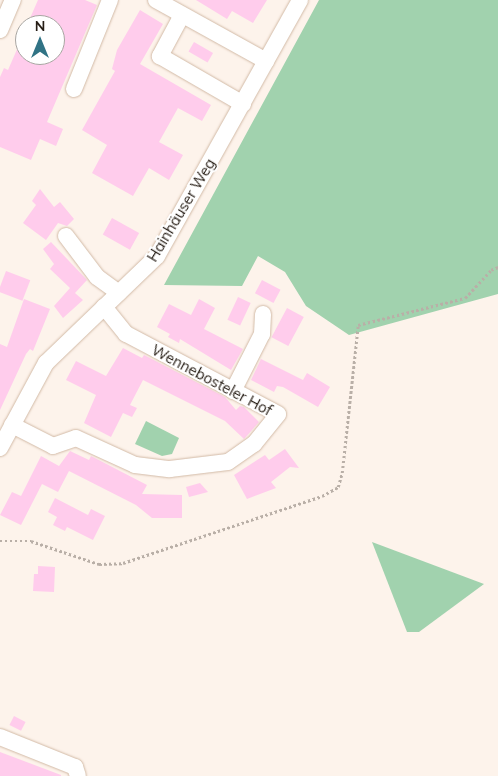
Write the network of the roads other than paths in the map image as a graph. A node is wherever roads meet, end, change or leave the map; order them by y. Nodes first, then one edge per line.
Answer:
1 (13, 0) edge
2 (110, 0) edge
3 (156, 0) edge
4 (300, 0) edge
5 (182, 15) junction
6 (0, 30) edge
7 (266, 61) junction
8 (74, 89) dead end
9 (243, 104) junction
10 (66, 236) dead end
11 (119, 293) junction
12 (104, 307) junction
13 (263, 314) dead end
14 (234, 390) junction
15 (12, 425) junction
16 (0, 448) edge
17 (0, 737) edge
18 (65, 770) edge
19 (78, 776) edge

1 - 6 street
2 - 8 street
3 - 5 street
4 - 7 street, Hainhäuser Weg
5 - 7 street
5 - 9 street
7 - 9 street, Hainhäuser Weg
9 - 11 street, Hainhäuser Weg
10 - 11 street
11 - 12 street, Hainhäuser Weg
12 - 14 street, Wennebosteler Hof
12 - 15 street, Hainhäuser Weg
13 - 14 street
14 - 15 street, Wennebosteler Hof
15 - 16 street, Hainhäuser Weg
17 - 18 street
18 - 19 street

